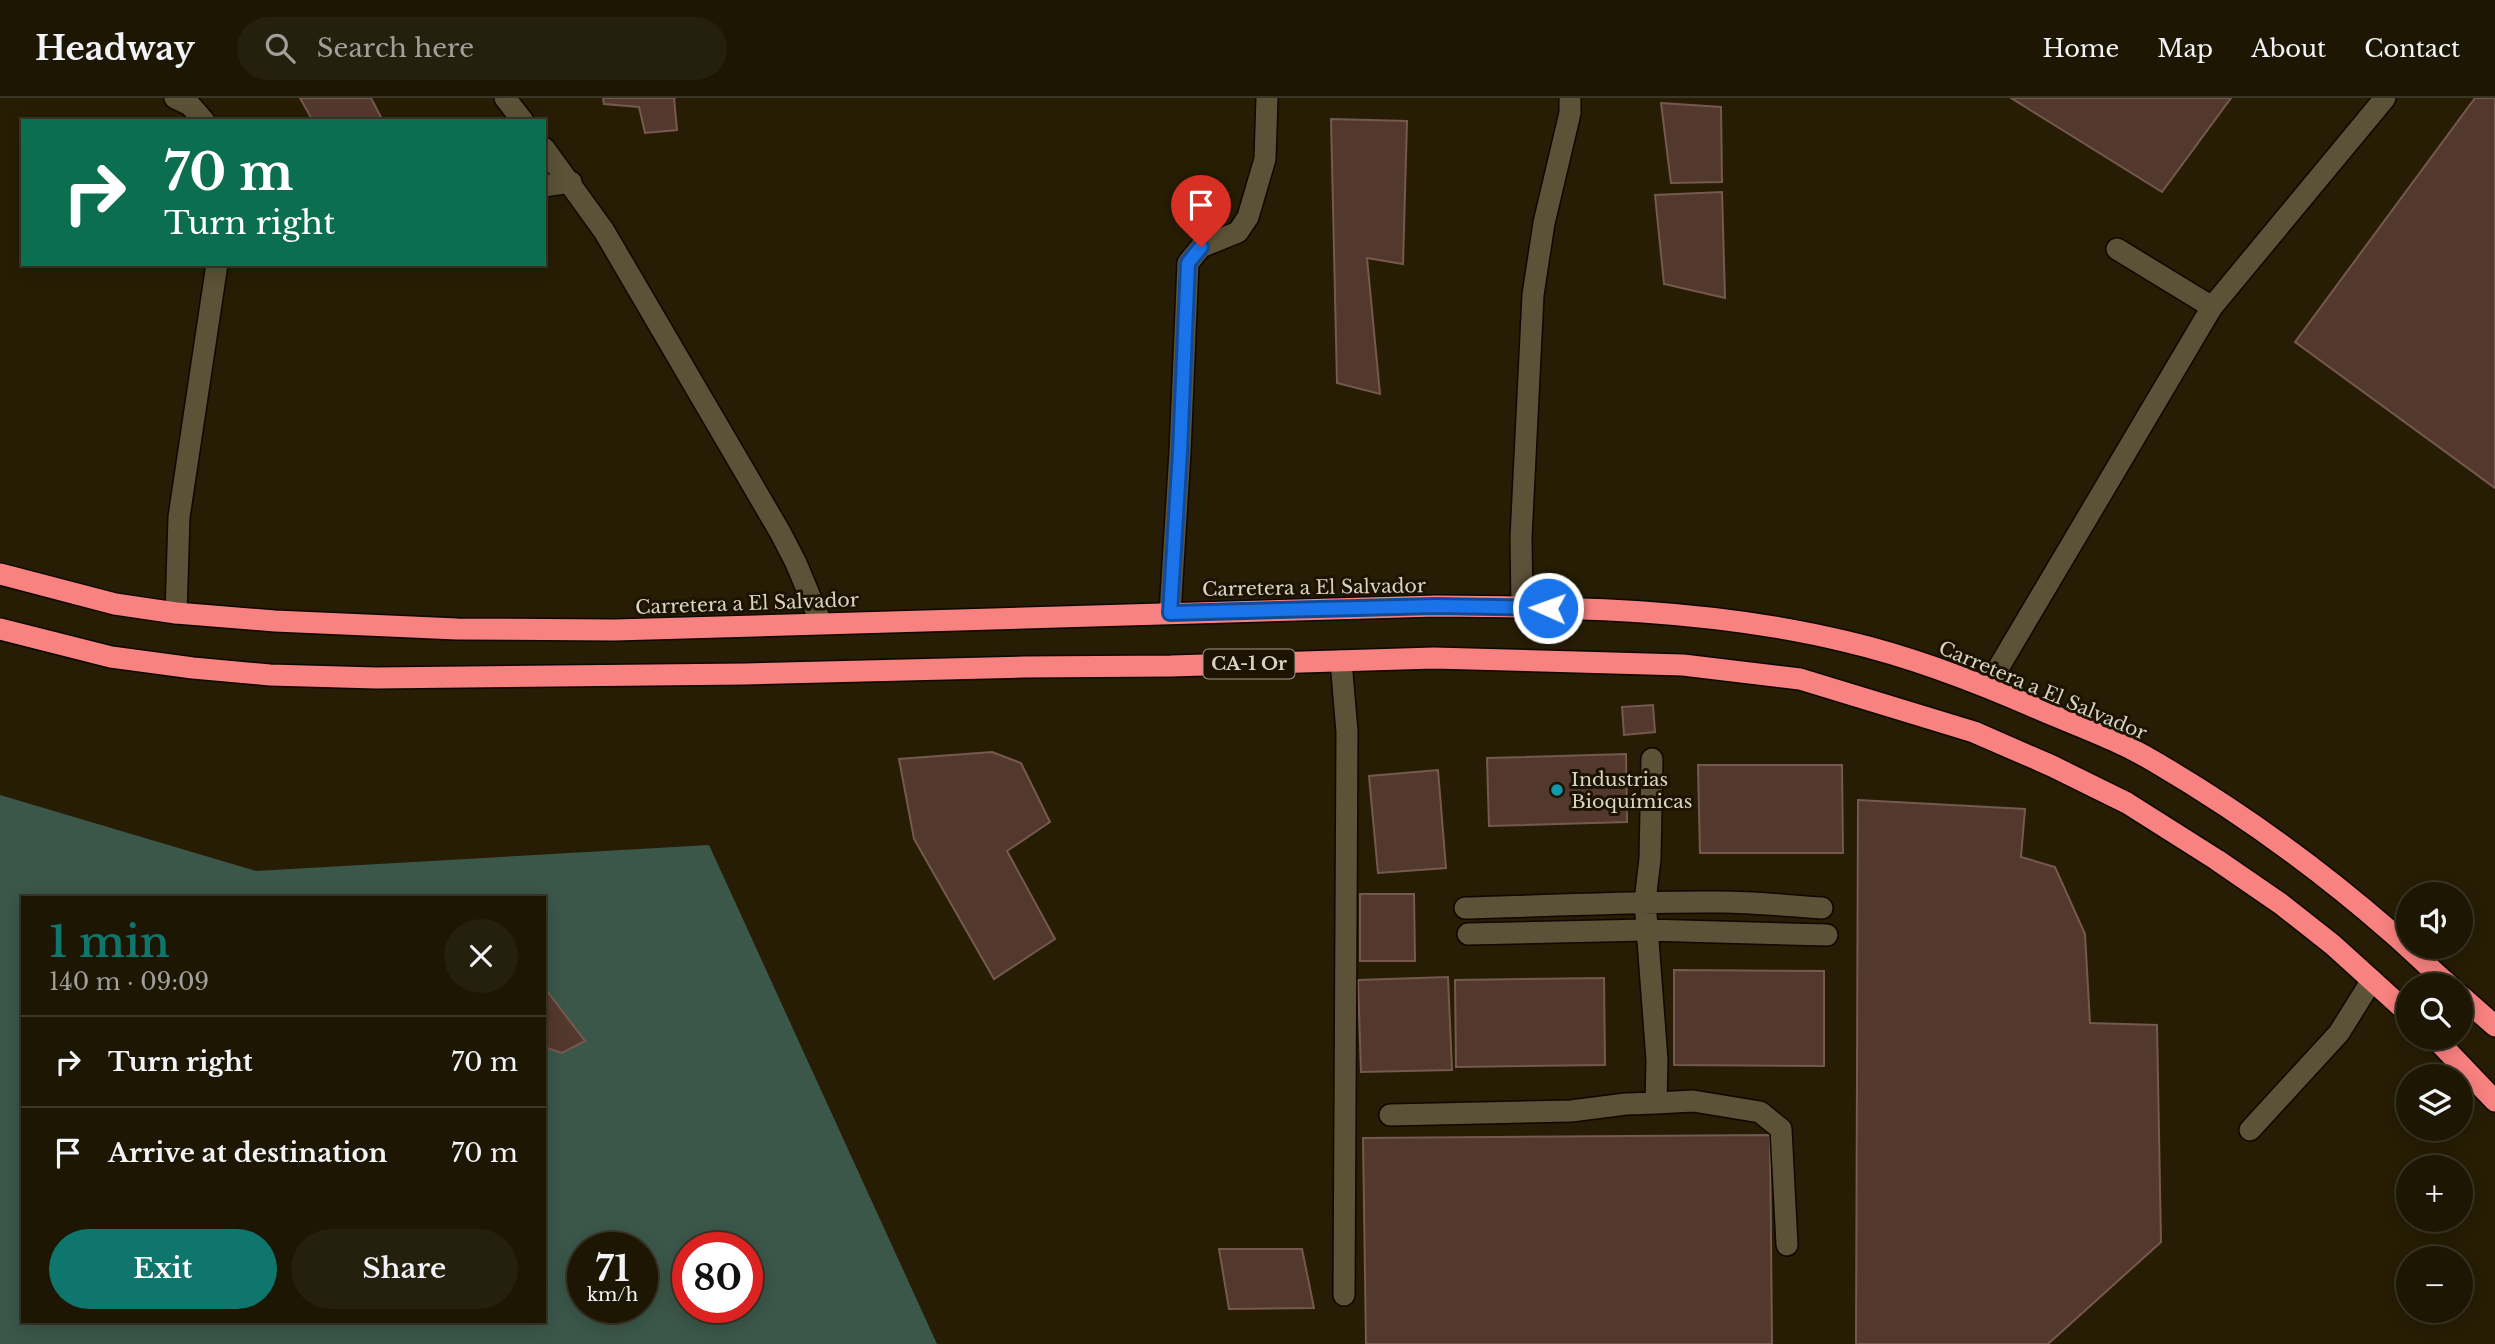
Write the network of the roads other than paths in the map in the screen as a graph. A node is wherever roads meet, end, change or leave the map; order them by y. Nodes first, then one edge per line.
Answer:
1 (175, 98) edge
2 (505, 98) edge
3 (1267, 98) edge
4 (1570, 98) edge
5 (2385, 98) edge
6 (202, 119) edge
7 (521, 119) edge
8 (546, 151) edge
9 (571, 182) junction
10 (546, 186) edge
11 (2116, 249) dead end
12 (218, 266) edge
13 (2213, 307) junction
14 (0, 574) edge
15 (1522, 607) junction
16 (176, 613) junction
17 (1170, 613) junction
18 (821, 623) junction
19 (0, 629) edge
20 (1341, 661) junction
21 (1987, 687) junction
22 (1652, 759) dead end
23 (1645, 901) junction
24 (1465, 908) dead end
25 (1822, 908) dead end
26 (1646, 930) junction
27 (1468, 934) dead end
28 (1828, 935) dead end
29 (2436, 973) edge
30 (2372, 980) junction
31 (2396, 1002) edge
32 (2473, 1007) edge
33 (2495, 1026) edge
34 (2446, 1050) edge
35 (2495, 1101) edge
36 (1656, 1103) junction
37 (1390, 1115) dead end
38 (2250, 1130) dead end
39 (1787, 1245) dead end
40 (1343, 1295) dead end

1 - 6 street
2 - 7 street
3 - 17 street
4 - 15 street
5 - 13 street
8 - 9 street
9 - 10 street
9 - 18 street
11 - 13 street
12 - 16 street
13 - 21 street
14 - 16 highway, Carretera a El Salvador
15 - 17 highway, Carretera a El Salvador
15 - 21 highway, Carretera a El Salvador
16 - 18 highway, Carretera a El Salvador
17 - 18 highway, Carretera a El Salvador
19 - 20 highway, CA-1 Or
20 - 30 highway, CA-1 Or
20 - 40 street
21 - 29 highway, Carretera a El Salvador
22 - 23 street
23 - 24 street
23 - 25 street
23 - 26 street
26 - 27 street
26 - 28 street
26 - 36 street
30 - 31 highway, CA-1 Or
30 - 38 street
32 - 33 highway
34 - 35 highway
36 - 37 street
36 - 39 street

